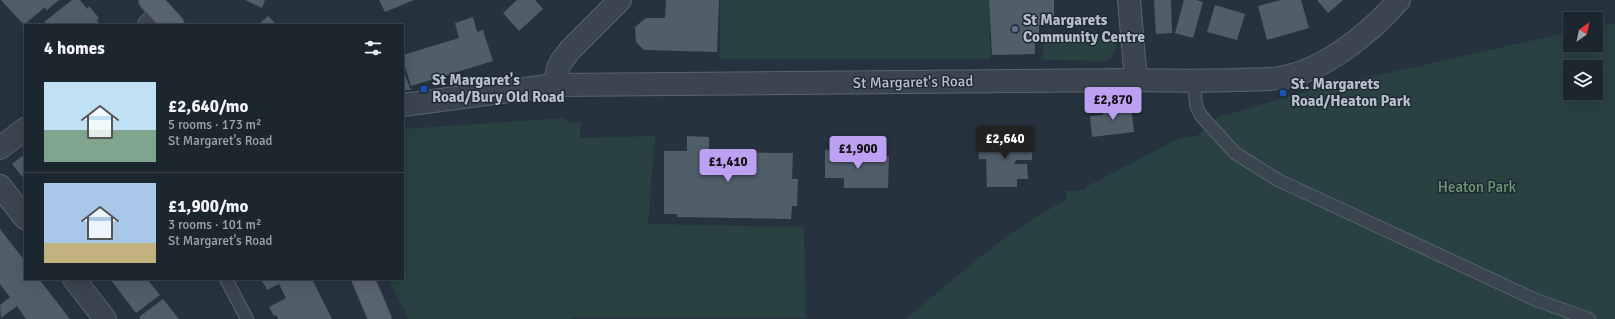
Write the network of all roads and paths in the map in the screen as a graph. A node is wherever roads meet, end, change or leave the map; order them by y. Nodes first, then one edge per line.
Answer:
1 (620, 0) edge
2 (1129, 0) edge
3 (1399, 0) edge
4 (1136, 80) junction
5 (1194, 81) junction
6 (555, 85) junction
7 (404, 105) edge
8 (24, 130) edge
9 (0, 148) edge
10 (0, 186) edge
11 (24, 217) edge
12 (75, 280) edge
13 (227, 280) edge
14 (363, 280) edge
15 (105, 319) edge
16 (247, 319) edge
17 (380, 319) edge
18 (1589, 319) edge

1 - 6 street
2 - 4 street
3 - 5 street, St Margaret's Road
4 - 5 street, St Margaret's Road
4 - 6 street, St Margaret's Road
5 - 18 lane
6 - 7 street, St Margaret's Road
8 - 9 street
10 - 11 street
12 - 15 street
13 - 16 lane
14 - 17 main road

